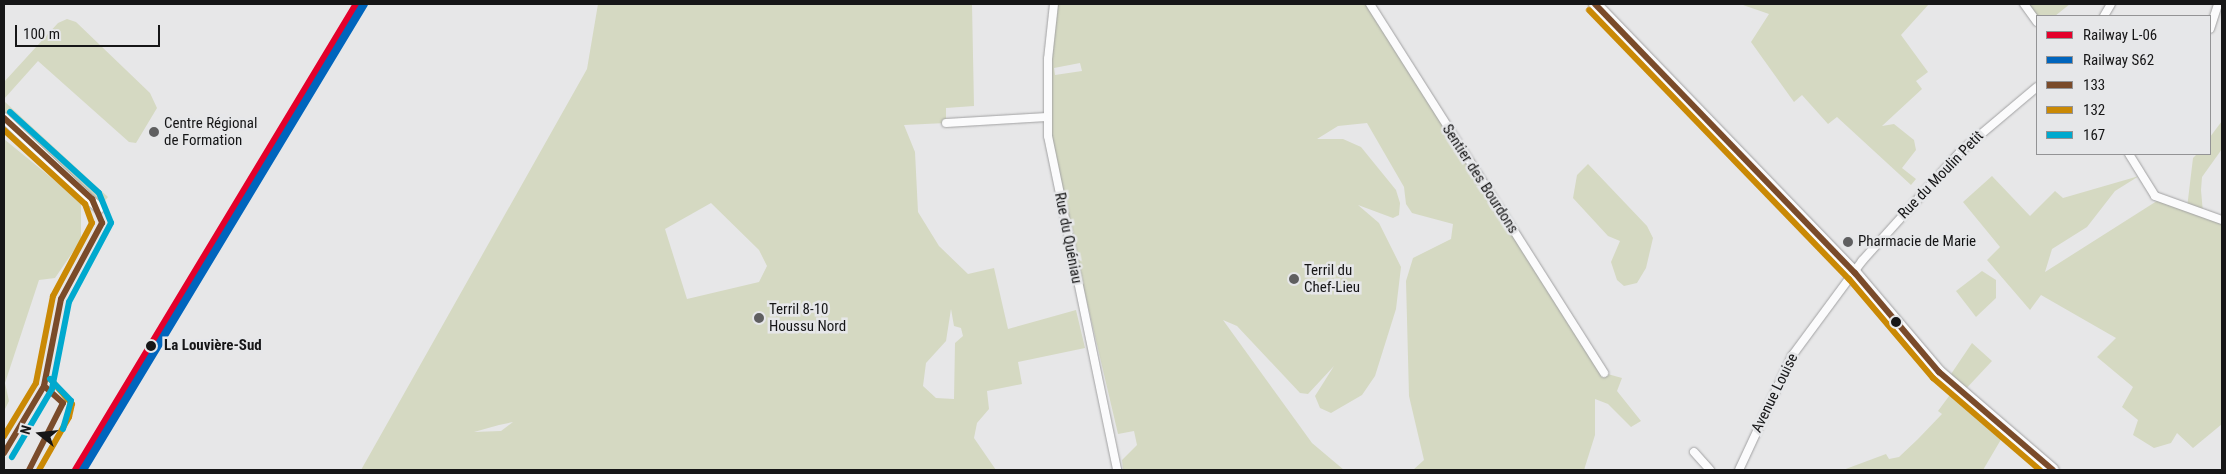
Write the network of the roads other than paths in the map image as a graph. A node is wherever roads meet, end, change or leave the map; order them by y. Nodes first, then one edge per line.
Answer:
1 (1054, 4) edge
2 (1370, 4) edge
3 (1595, 4) edge
4 (2024, 4) edge
5 (2111, 4) edge
6 (2218, 4) edge
7 (2105, 15) edge
8 (2036, 21) edge
9 (2211, 26) edge
10 (2036, 88) edge
11 (1047, 117) junction
12 (4, 118) edge
13 (946, 123) dead end
14 (2130, 155) edge
15 (99, 208) dead end
16 (2222, 220) edge
17 (1855, 273) junction
18 (1604, 373) dead end
19 (1694, 452) dead end
20 (1117, 470) edge
21 (1710, 470) edge
22 (1739, 470) edge
23 (2053, 470) edge

1 - 11 street, Rue du Quéniau
2 - 18 street, Sentier des Bourdons
3 - 17 main road
4 - 8 street
5 - 7 street
6 - 9 street
10 - 17 street, Rue du Moulin Petit
11 - 13 street
11 - 20 street, Rue du Quéniau
12 - 15 street
14 - 16 street
17 - 22 street, Avenue Louise
17 - 23 main road
19 - 21 street

